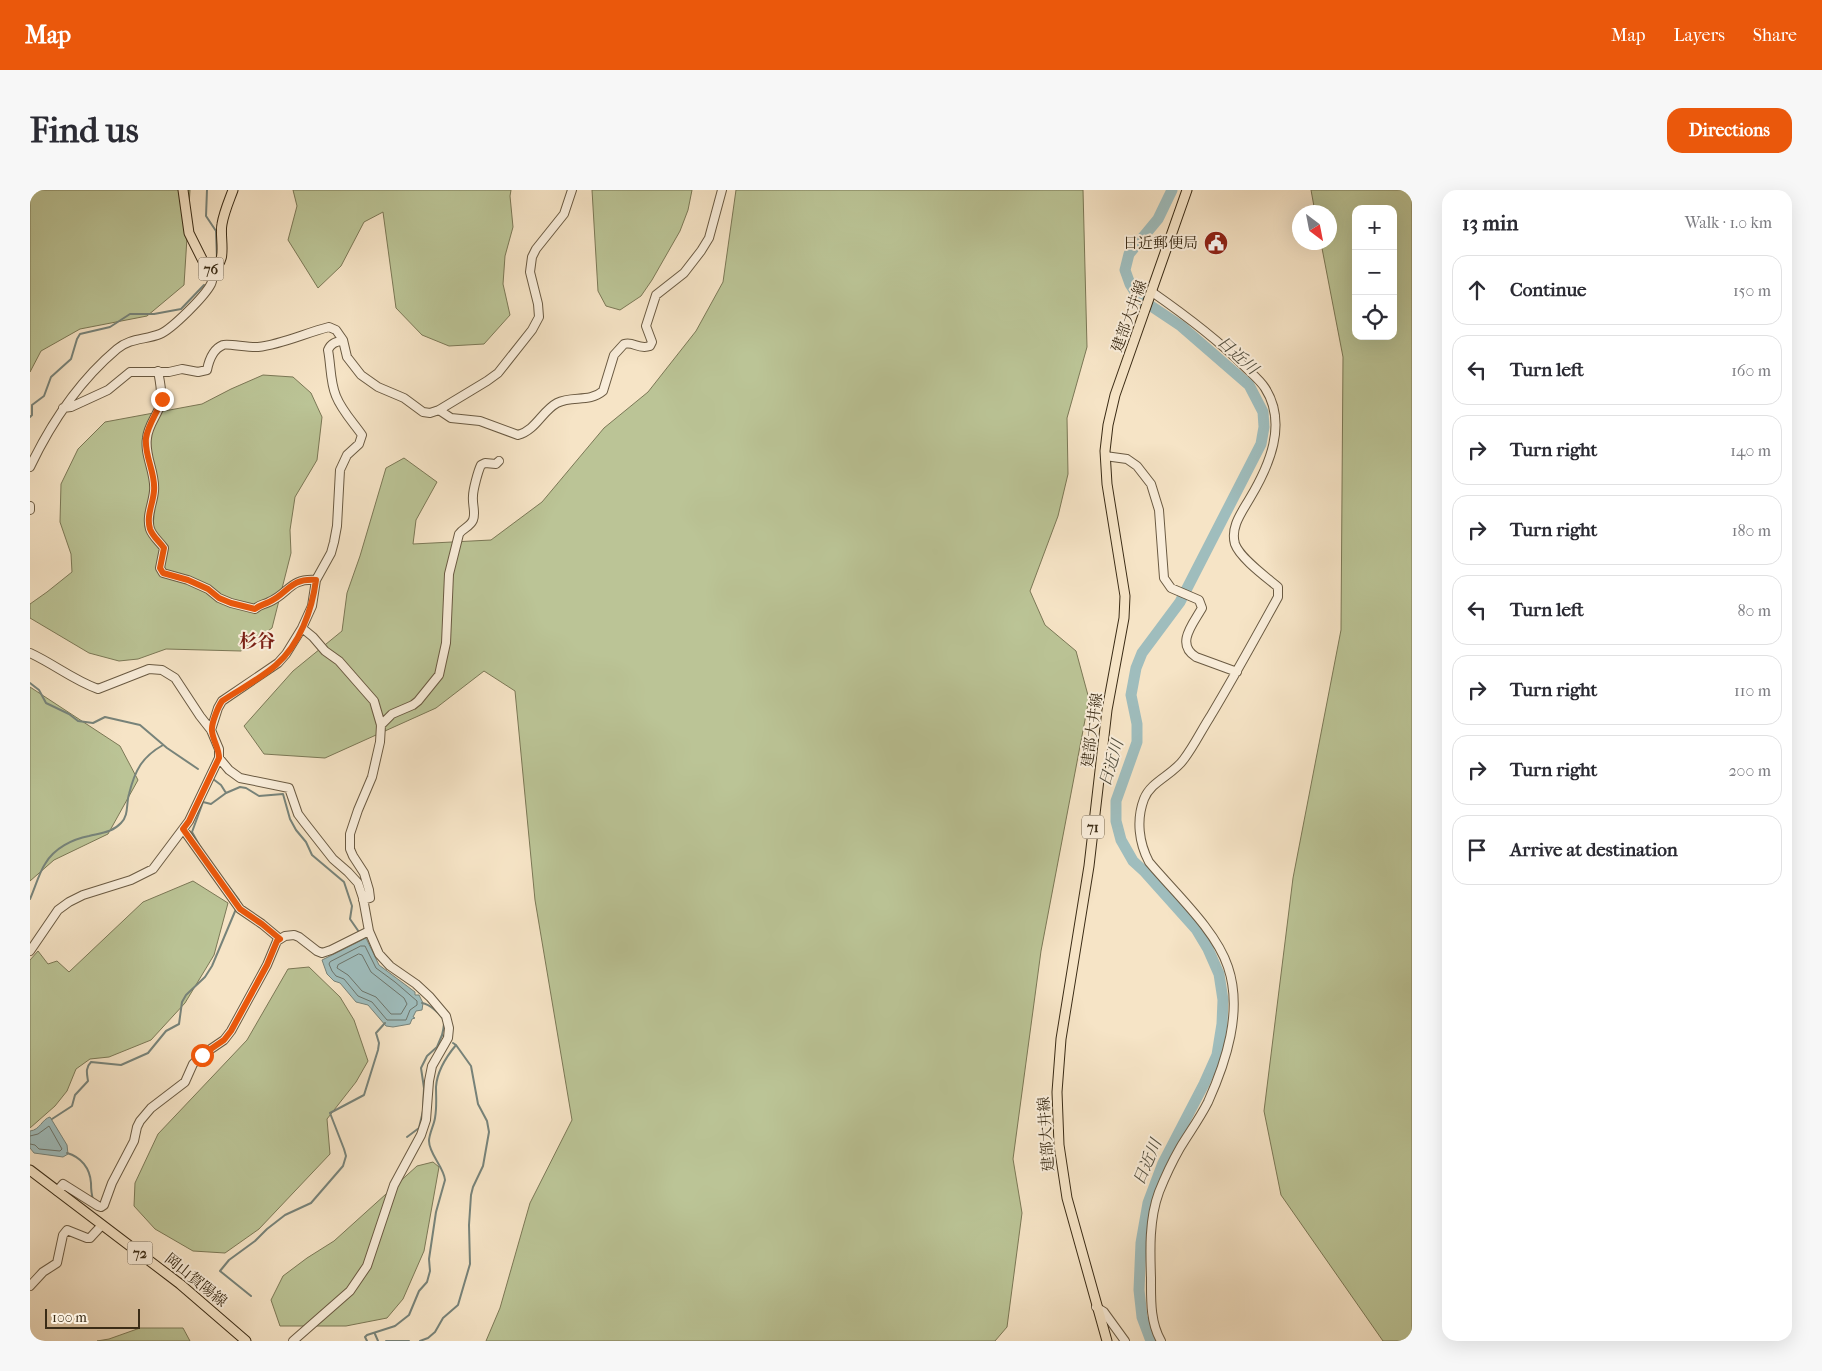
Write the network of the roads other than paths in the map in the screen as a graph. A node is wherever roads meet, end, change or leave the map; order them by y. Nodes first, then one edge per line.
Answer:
1 (182, 190) edge
2 (233, 190) edge
3 (572, 190) edge
4 (722, 190) edge
5 (1187, 190) edge
6 (214, 269) junction
7 (1151, 295) junction
8 (343, 340) junction
9 (158, 371) junction
10 (63, 408) junction
11 (439, 410) junction
12 (1105, 456) junction
13 (499, 461) dead end
14 (30, 467) edge
15 (316, 580) junction
16 (302, 628) junction
17 (30, 653) edge
18 (1237, 672) junction
19 (381, 725) junction
20 (211, 730) junction
21 (219, 758) junction
22 (183, 829) junction
23 (363, 900) junction
24 (363, 934) junction
25 (280, 939) junction
26 (30, 951) edge
27 (30, 1170) edge
28 (57, 1191) junction
29 (102, 1225) junction
30 (30, 1286) edge
31 (1096, 1307) junction
32 (246, 1341) edge
33 (294, 1341) edge
34 (1107, 1341) edge
35 (1125, 1341) edge
36 (1161, 1341) edge

1 - 6 main road, 76
2 - 6 main road, 76
3 - 11 street
4 - 11 street
5 - 7 main road, 建部大井線 / 71
6 - 10 street
7 - 12 main road, 建部大井線 / 71
7 - 18 street
8 - 9 street
8 - 11 street
8 - 15 street
9 - 10 street
9 - 15 street
10 - 14 street
12 - 18 street
12 - 31 main road, 建部大井線 / 71
13 - 19 street
15 - 16 street
16 - 19 street
16 - 20 street
17 - 20 street
18 - 36 street
19 - 23 street
20 - 21 street
21 - 22 street
21 - 23 street
22 - 25 street
22 - 26 street
23 - 24 street
24 - 25 street
24 - 33 street
25 - 28 street
27 - 28 main road, 岡山賀陽線 / 72
28 - 29 main road, 岡山賀陽線 / 72
29 - 30 street
29 - 32 main road, 岡山賀陽線 / 72
31 - 34 main road, 建部大井線 / 71
31 - 35 street

